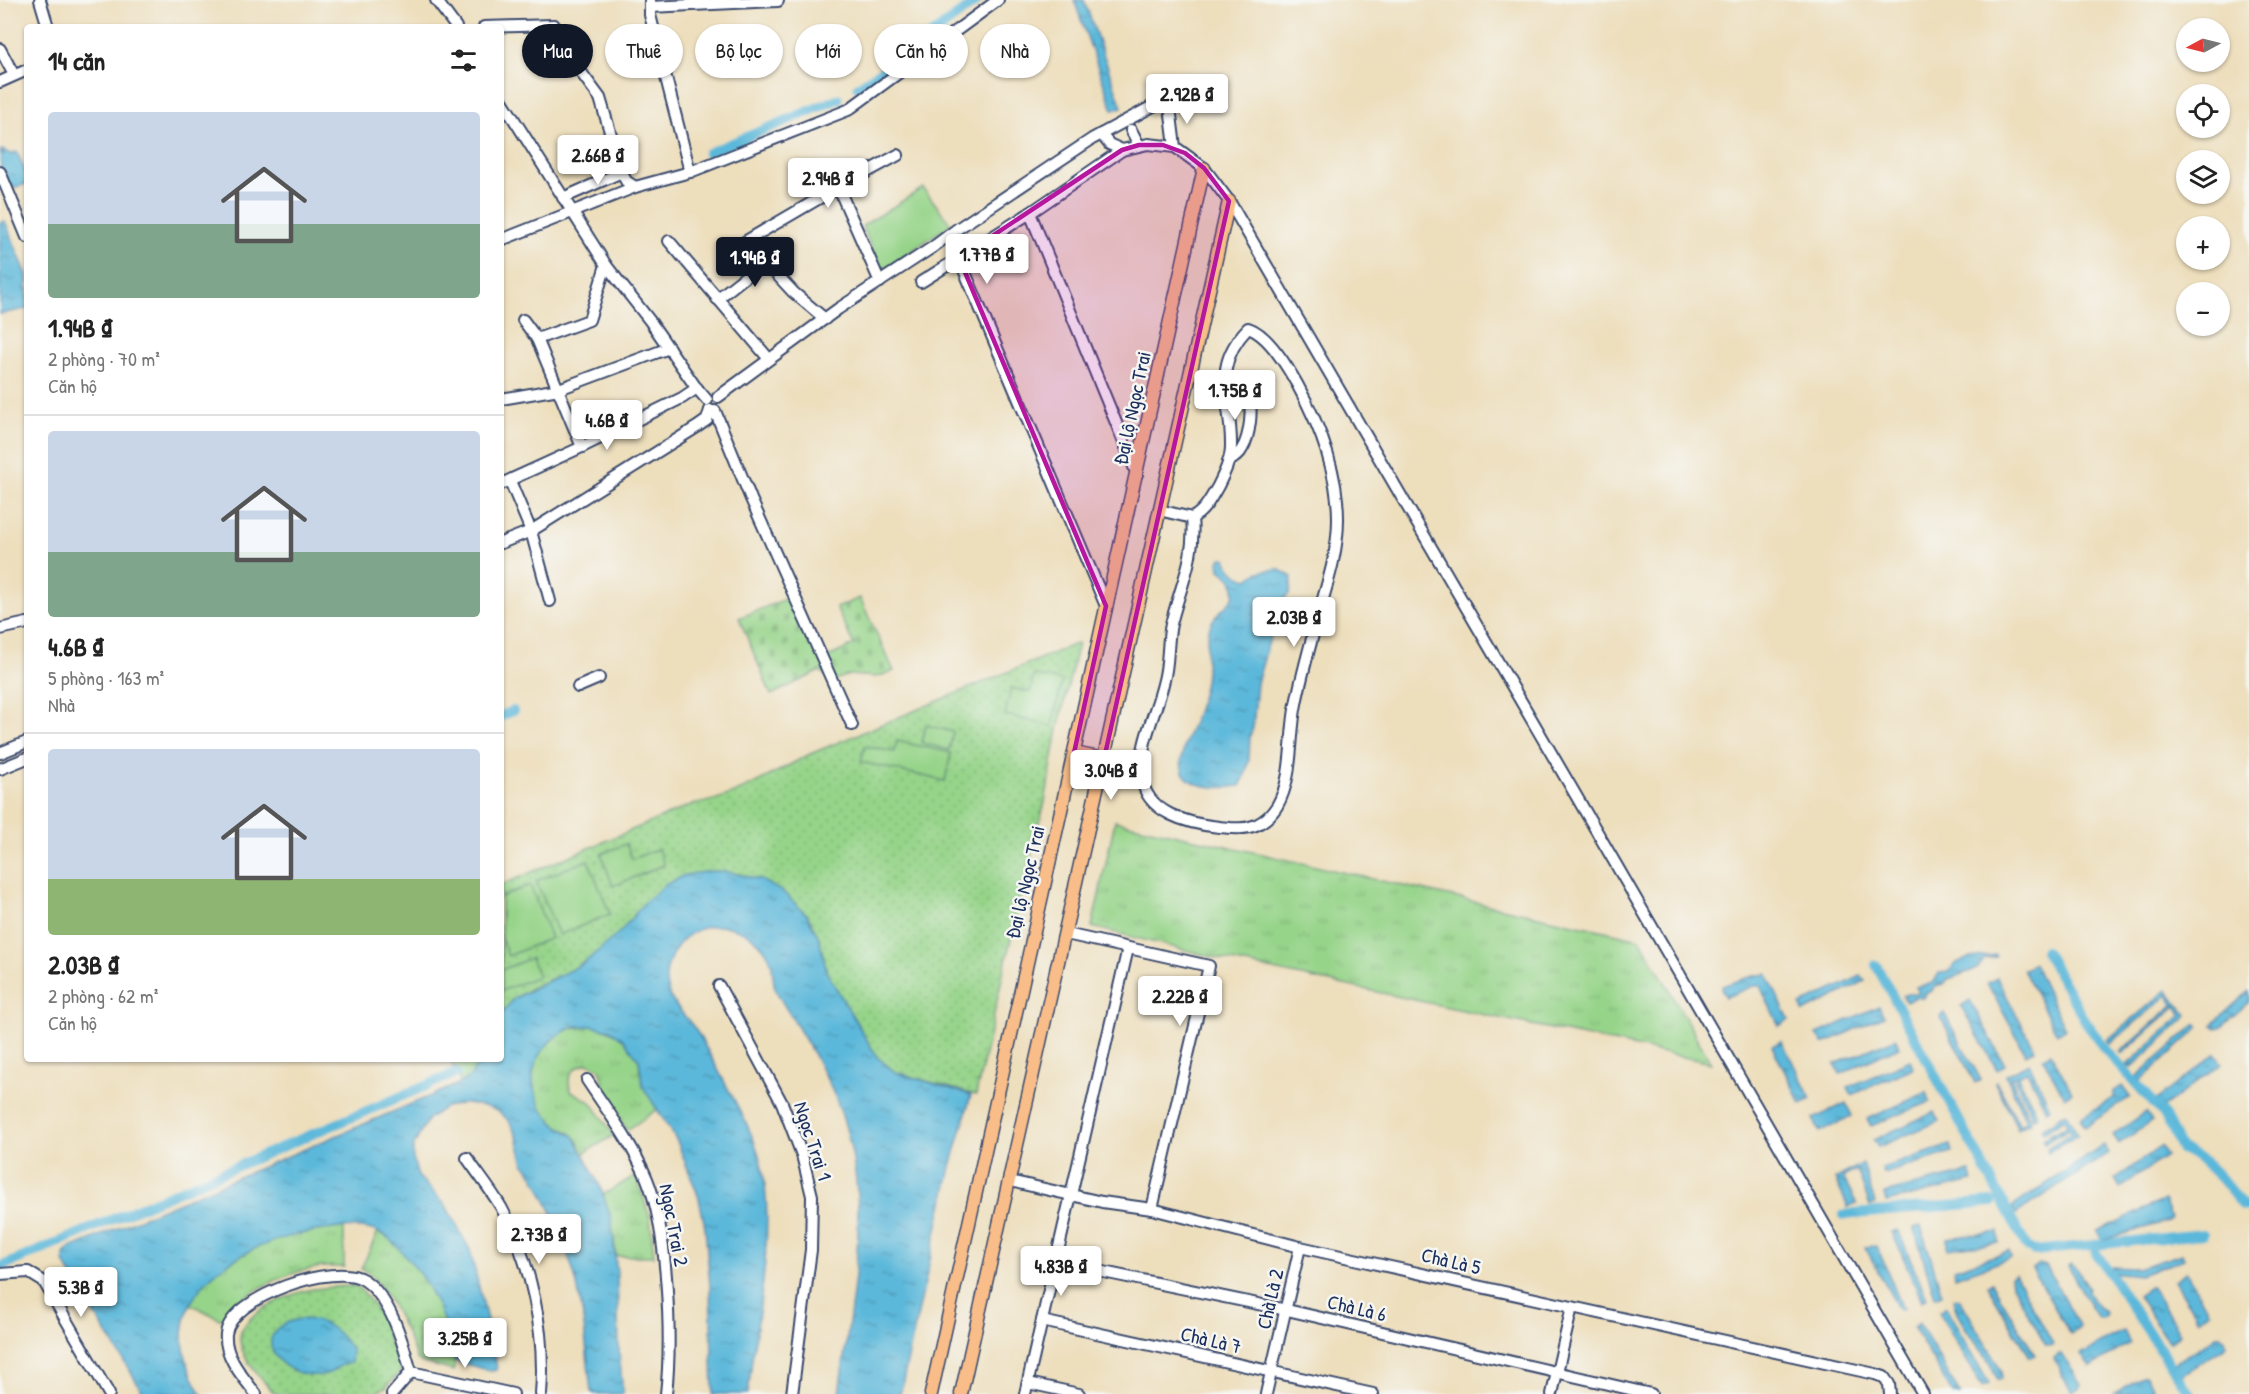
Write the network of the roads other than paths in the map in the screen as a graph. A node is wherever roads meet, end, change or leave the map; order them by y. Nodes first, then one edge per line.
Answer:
1 (40, 0) edge
2 (436, 0) edge
3 (998, 0) edge
4 (778, 1) edge
5 (650, 4) edge
6 (47, 24) edge
7 (454, 24) edge
8 (504, 26) edge
9 (0, 49) edge
10 (24, 70) edge
11 (14, 75) junction
12 (0, 82) edge
13 (504, 104) edge
14 (1153, 106) dead end
15 (1170, 107) dead end
16 (1131, 130) dead end
17 (1101, 134) junction
18 (1139, 145) junction
19 (1175, 147) junction
20 (1122, 150) junction
21 (898, 155) dead end
22 (1204, 168) junction
23 (0, 172) edge
24 (622, 172) junction
25 (690, 172) junction
26 (635, 187) junction
27 (838, 187) junction
28 (563, 198) junction
29 (1229, 201) junction
30 (572, 212) junction
31 (1030, 213) junction
32 (24, 230) edge
33 (504, 239) edge
34 (669, 241) dead end
35 (959, 258) junction
36 (764, 262) junction
37 (606, 265) junction
38 (880, 282) junction
39 (921, 282) dead end
40 (717, 299) junction
41 (825, 319) junction
42 (523, 320) dead end
43 (537, 339) junction
44 (669, 348) junction
45 (769, 359) junction
46 (1225, 385) junction
47 (697, 388) junction
48 (559, 389) junction
49 (504, 398) edge
50 (713, 405) junction
51 (582, 447) junction
52 (1228, 462) junction
53 (1137, 474) junction
54 (506, 483) edge
55 (1160, 510) junction
56 (1192, 518) junction
57 (531, 531) junction
58 (504, 542) edge
59 (550, 601) dead end
60 (1106, 606) junction
61 (24, 624) edge
62 (0, 629) edge
63 (599, 678) dead end
64 (578, 687) dead end
65 (852, 725) dead end
66 (24, 743) edge
67 (0, 753) edge
68 (1074, 753) junction
69 (24, 759) edge
70 (1104, 759) junction
71 (0, 770) edge
72 (1066, 934) junction
73 (1128, 948) junction
74 (719, 986) dead end
75 (587, 1080) dead end
76 (467, 1158) dead end
77 (1010, 1181) junction
78 (1071, 1195) junction
79 (1152, 1209) junction
80 (1300, 1247) junction
81 (1055, 1262) junction
82 (0, 1274) edge
83 (1572, 1308) junction
84 (1287, 1310) junction
85 (1042, 1320) junction
86 (1271, 1371) junction
87 (411, 1372) junction
88 (1557, 1374) junction
89 (1026, 1388) edge
90 (109, 1394) edge
91 (256, 1394) edge
92 (392, 1394) edge
93 (513, 1394) edge
94 (541, 1394) edge
95 (666, 1394) edge
96 (792, 1394) edge
97 (931, 1394) edge
98 (962, 1394) edge
99 (1079, 1394) edge
100 (1266, 1394) edge
101 (1373, 1394) edge
102 (1552, 1394) edge
103 (1651, 1394) edge
104 (1890, 1394) edge
105 (1923, 1394) edge

1 - 6 street
2 - 7 street
3 - 25 street
4 - 5 street
5 - 25 street
8 - 24 street
9 - 11 street
10 - 11 street
11 - 12 street
13 - 28 street
14 - 17 street
15 - 19 street
16 - 18 street
17 - 20 street
17 - 38 street
18 - 19 street
18 - 20 street
19 - 22 street
20 - 31 street
21 - 27 street
22 - 29 street
22 - 53 main road, Đại lộ Ngọc Trai
23 - 32 street
24 - 26 street
24 - 28 street
25 - 26 street
26 - 30 street
27 - 36 street
27 - 38 street
28 - 30 street
29 - 55 main road
29 - 105 street
30 - 33 street
30 - 37 street
31 - 35 street
31 - 53 street
34 - 40 street
35 - 39 street
35 - 60 street
36 - 40 street
36 - 41 street
37 - 43 street
37 - 44 street
38 - 41 street
40 - 45 street
41 - 45 street
42 - 43 street
43 - 48 street
44 - 47 street
44 - 48 street
45 - 50 street
46 - 52 street
46 - 52 street
46 - 56 street
47 - 50 street
47 - 51 street
48 - 49 street
48 - 51 street
50 - 57 street
50 - 65 street
51 - 54 street
52 - 56 street
53 - 60 main road, Đại lộ Ngọc Trai
54 - 57 street
55 - 56 street
55 - 70 main road
57 - 58 street
57 - 59 street
60 - 68 main road, Đại lộ Ngọc Trai
61 - 62 street
63 - 64 street
66 - 67 street
68 - 70 main road
68 - 97 main road, Đại lộ Ngọc Trai
69 - 71 street
70 - 72 main road
72 - 73 street
72 - 77 main road
73 - 78 street
73 - 79 street
74 - 96 street, Ngọc Trai 1
75 - 95 street, Ngọc Trai 2
76 - 94 street
77 - 78 street, Chà Là 5
77 - 98 main road
78 - 79 street, Chà Là 5
78 - 81 street
79 - 80 street, Chà Là 5
80 - 83 street, Chà Là 5
80 - 84 street, Chà Là 2
81 - 84 street, Chà Là 6
81 - 85 street
82 - 90 street
83 - 88 street
83 - 104 street, Chà Là 5
84 - 86 street, Chà Là 2
84 - 88 street, Chà Là 6
85 - 86 street, Chà Là 7
85 - 89 street
86 - 100 street, Chà Là 2
86 - 101 street, Chà Là 7
87 - 91 street
87 - 92 street
87 - 93 street
88 - 102 street
88 - 103 street, Chà Là 6
89 - 99 street

